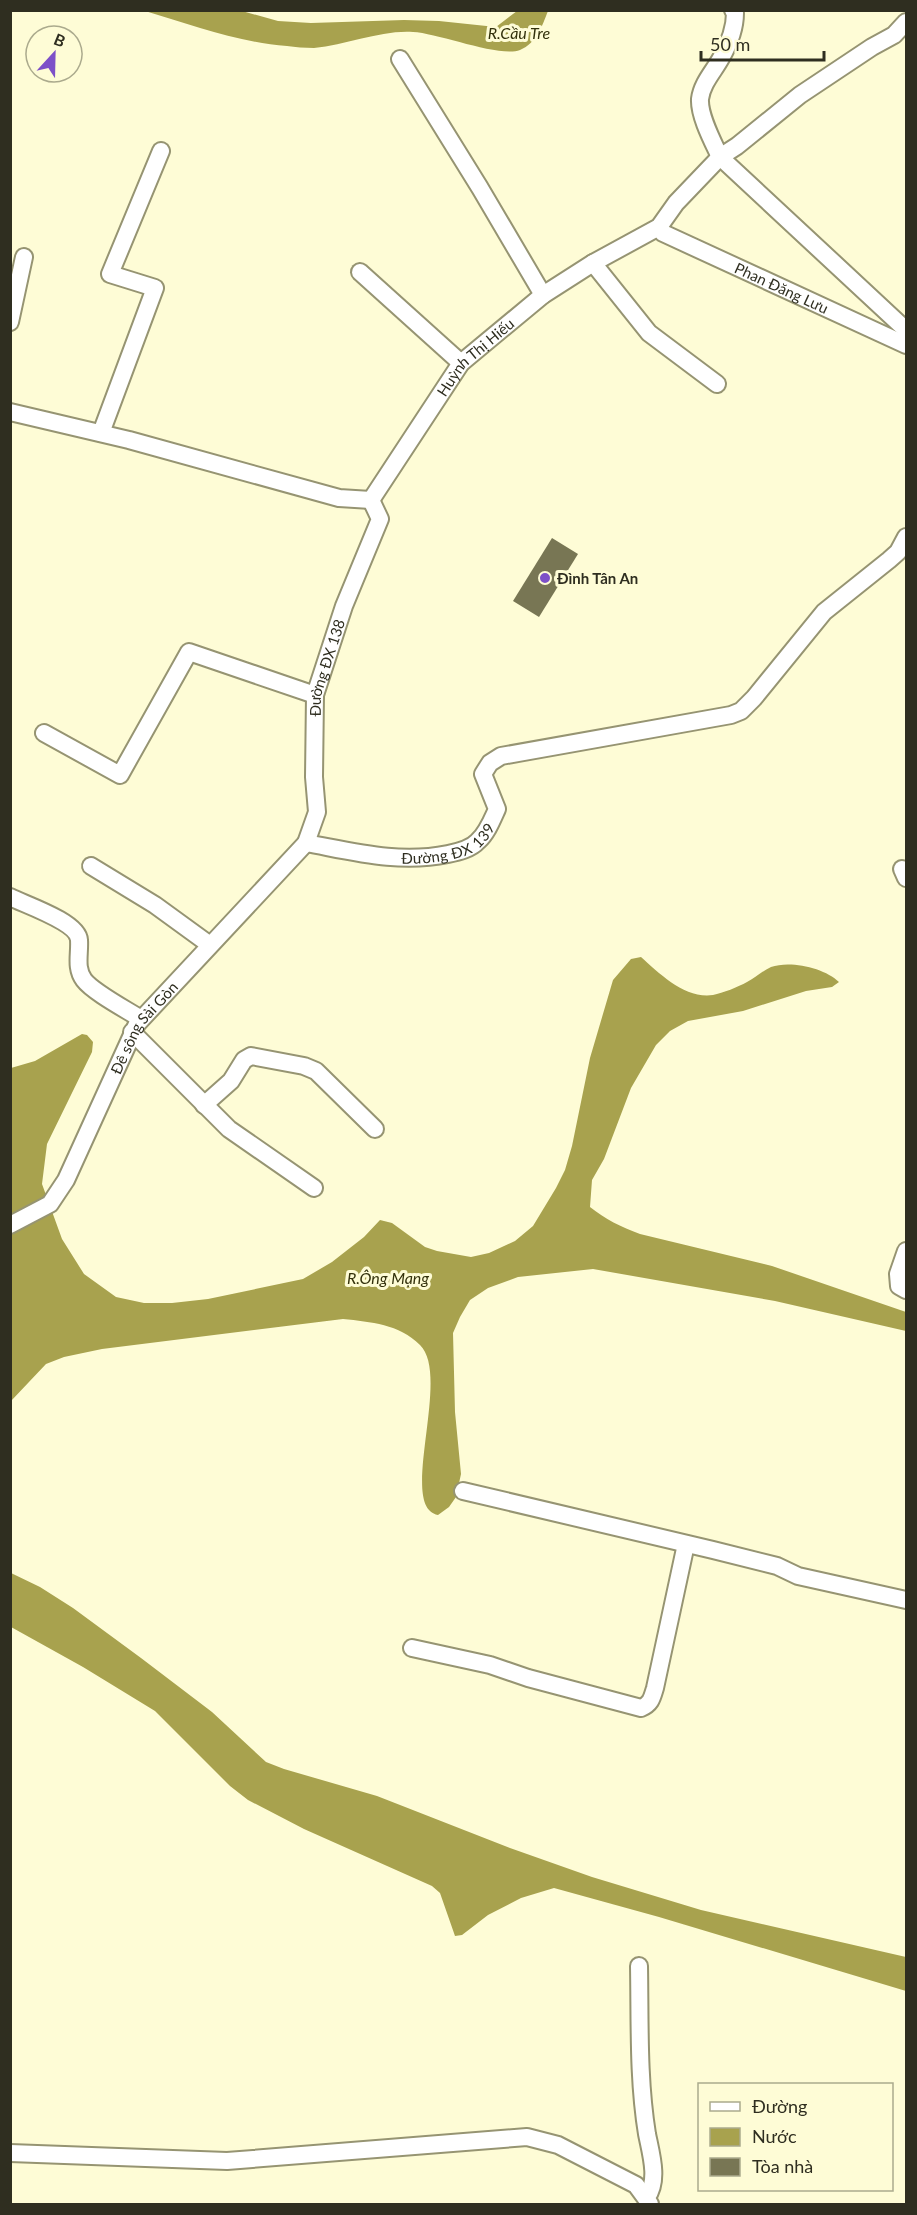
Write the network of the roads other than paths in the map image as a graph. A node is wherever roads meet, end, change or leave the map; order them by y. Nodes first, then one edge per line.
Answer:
1 (733, 10) edge
2 (906, 22) edge
3 (400, 59) dead end
4 (161, 152) dead end
5 (720, 157) junction
6 (659, 227) junction
7 (24, 257) dead end
8 (592, 263) junction
9 (360, 272) dead end
10 (543, 295) junction
11 (10, 322) edge
12 (906, 330) edge
13 (906, 345) edge
14 (461, 363) junction
15 (717, 384) dead end
16 (10, 412) edge
17 (100, 433) junction
18 (371, 500) junction
19 (906, 540) edge
20 (315, 695) junction
21 (44, 733) dead end
22 (306, 843) junction
23 (91, 866) dead end
24 (10, 897) edge
25 (210, 945) junction
26 (137, 1025) junction
27 (204, 1105) junction
28 (375, 1129) dead end
29 (314, 1188) dead end
30 (10, 1225) edge
31 (906, 1251) edge
32 (906, 1290) edge
33 (464, 1491) dead end
34 (686, 1544) junction
35 (906, 1600) edge
36 (412, 1648) dead end
37 (639, 1966) dead end
38 (10, 2152) edge
39 (649, 2201) edge

1 - 5 street
2 - 5 street, Huỳnh Thị Hiếu
3 - 10 street
4 - 17 street
5 - 6 street, Huỳnh Thị Hiếu
5 - 12 street
6 - 8 street, Huỳnh Thị Hiếu
6 - 13 street, Phan Đăng Lưu
7 - 11 street
8 - 10 street, Huỳnh Thị Hiếu
8 - 15 street
9 - 14 street
10 - 14 street, Huỳnh Thị Hiếu
14 - 18 street, Huỳnh Thị Hiếu
16 - 17 street
17 - 18 street
18 - 20 street, Đường ĐX 138
19 - 22 street, Đường ĐX 139
20 - 21 street
20 - 22 street, Đường ĐX 138
22 - 25 street, Đê sông Sài Gòn
23 - 25 street
24 - 26 street
25 - 26 street, Đê sông Sài Gòn
26 - 27 street
26 - 30 street, Đê sông Sài Gòn
27 - 28 street
27 - 29 street
31 - 32 street
33 - 34 street
34 - 35 street
34 - 36 street
37 - 39 street
38 - 39 street

